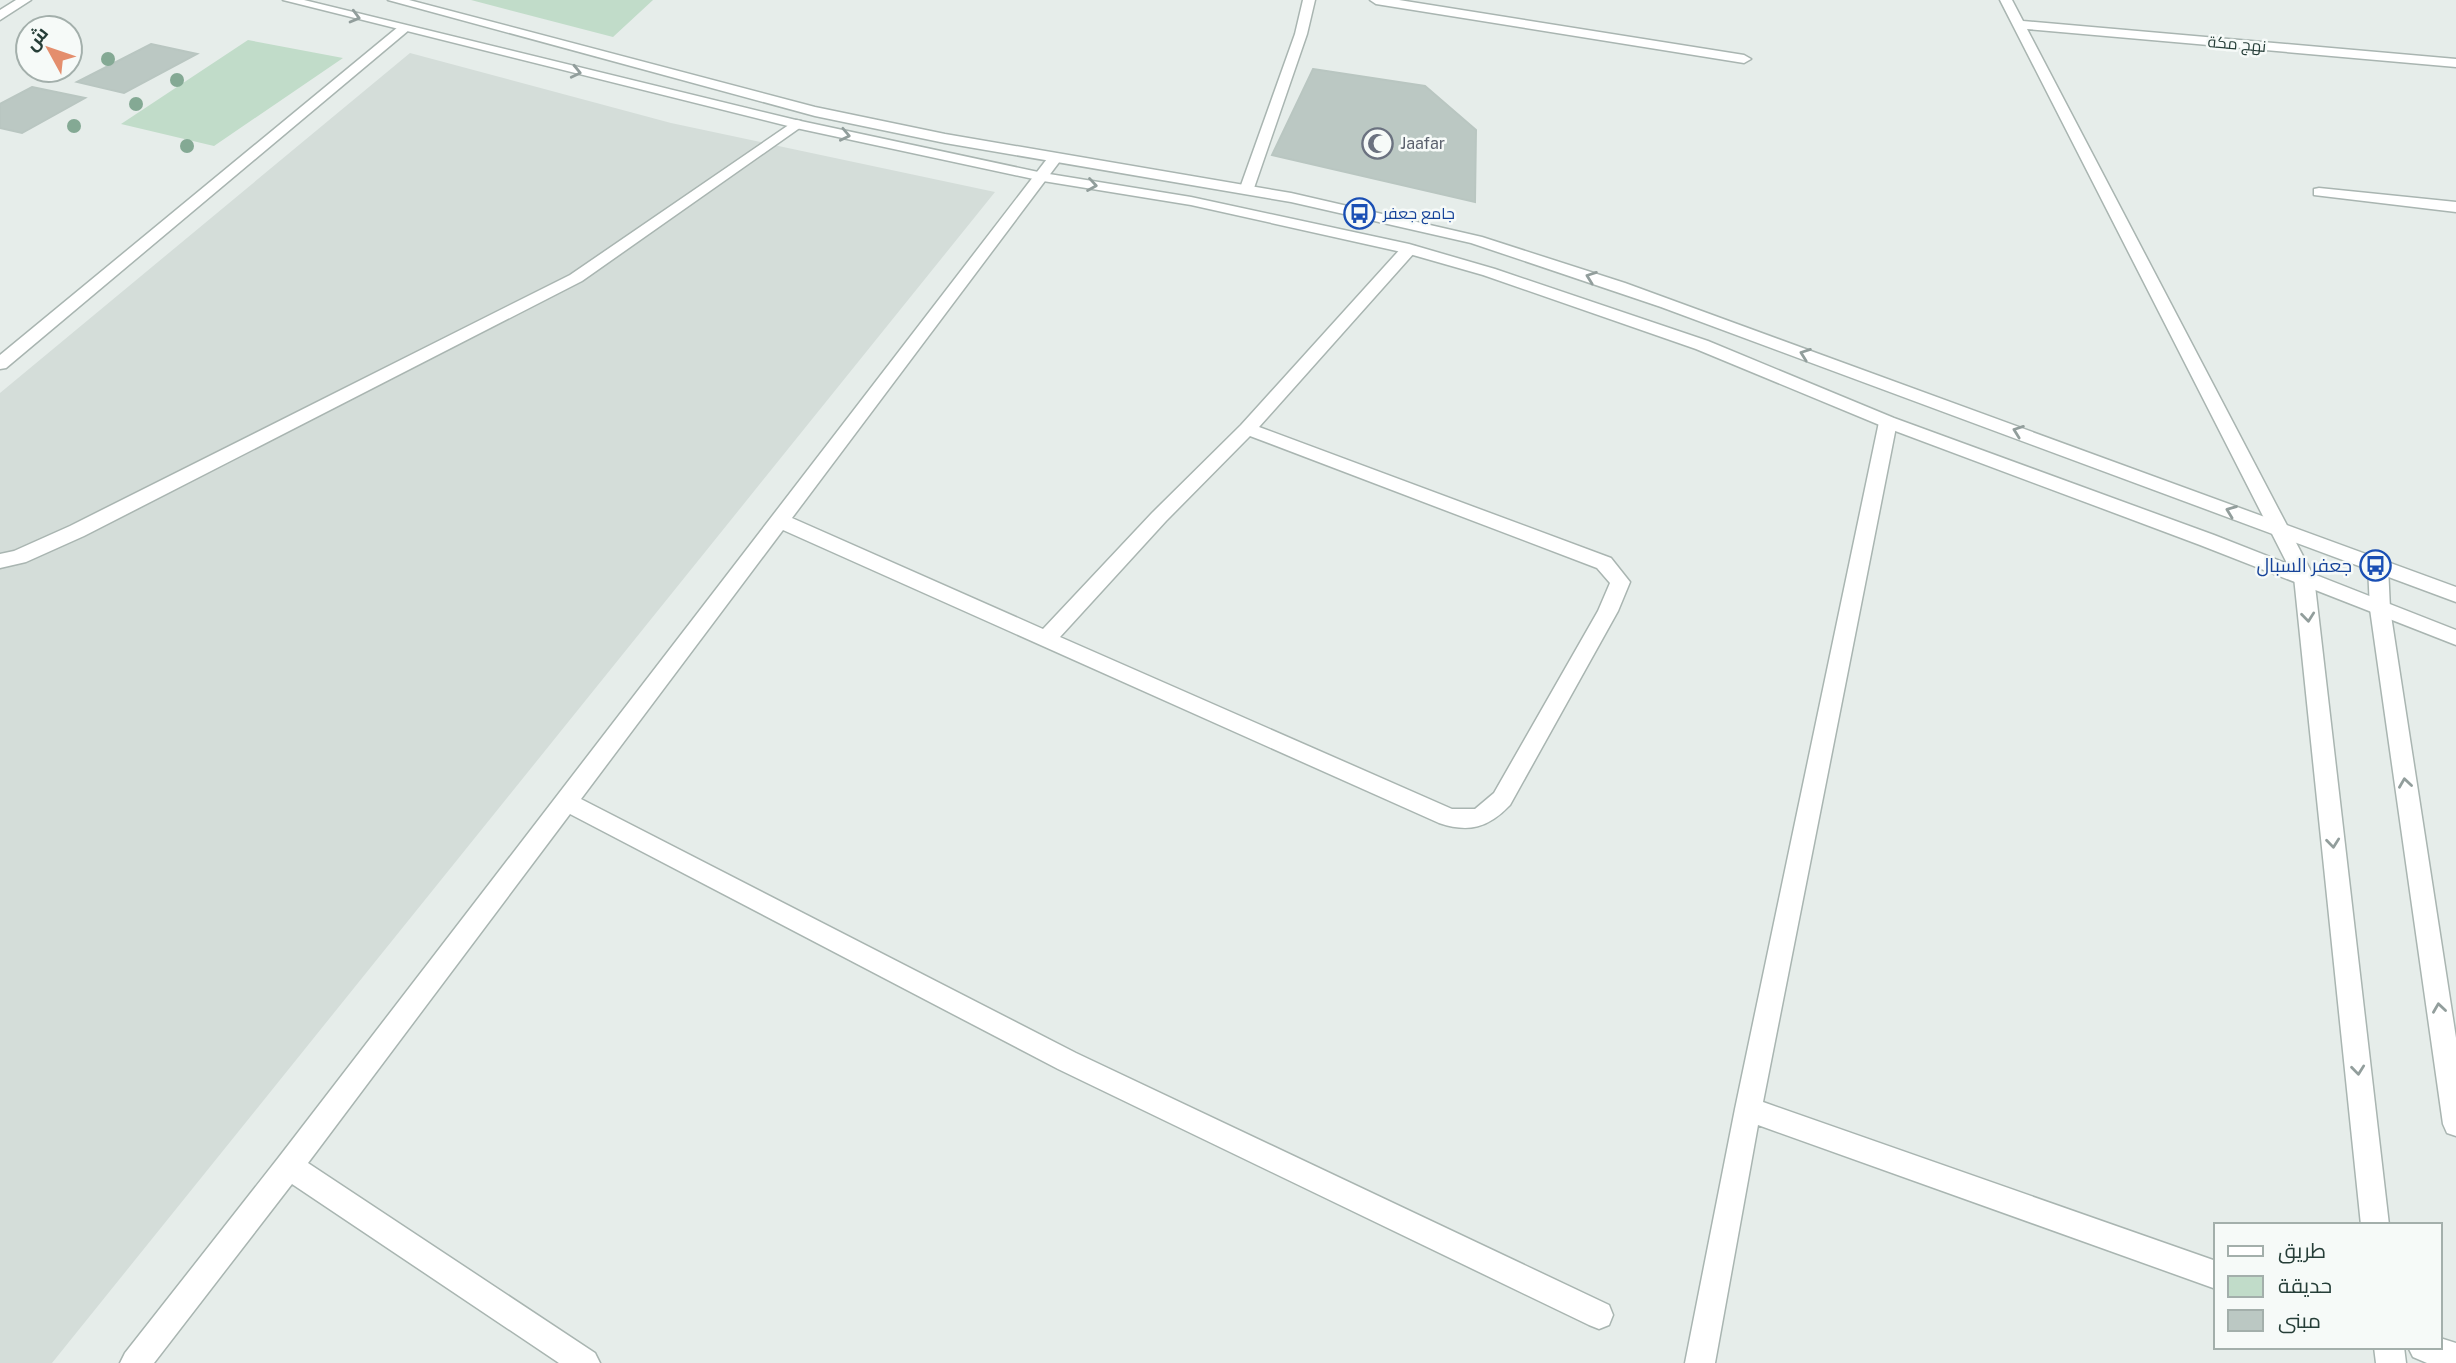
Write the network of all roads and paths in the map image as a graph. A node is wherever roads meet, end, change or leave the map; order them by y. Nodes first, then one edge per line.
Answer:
1 (25, 0) edge
2 (289, 0) edge
3 (394, 0) edge
4 (1310, 0) edge
5 (1376, 0) edge
6 (2006, 0) edge
7 (0, 16) edge
8 (2019, 24) junction
9 (403, 30) junction
10 (1744, 59) dead end
11 (2456, 63) edge
12 (796, 124) junction
13 (1055, 158) junction
14 (1043, 177) junction
15 (1247, 188) junction
16 (2319, 192) dead end
17 (2456, 207) edge
18 (1409, 249) junction
19 (0, 364) edge
20 (1888, 422) junction
21 (1247, 429) junction
22 (781, 521) junction
23 (2281, 530) junction
24 (0, 561) edge
25 (2378, 566) junction
26 (2304, 577) junction
27 (2456, 595) edge
28 (2380, 609) junction
29 (1048, 638) junction
30 (2456, 638) edge
31 (566, 801) junction
32 (1748, 1109) junction
33 (2456, 1124) edge
34 (289, 1167) junction
35 (2375, 1223) edge
36 (2214, 1274) edge
37 (1599, 1315) dead end
38 (2429, 1349) edge
39 (2456, 1358) edge
40 (135, 1363) edge
41 (585, 1363) edge
42 (1700, 1363) edge

1 - 7 street
2 -> 9 street
3 - 13 street
4 - 15 street
5 - 10 street
6 - 8 street
8 - 11 street, نهج مكة
8 - 23 street
9 -> 12 street
9 - 19 street
12 -> 14 street
12 - 24 street
13 - 14 street
13 - 15 street
14 -> 18 street
14 - 22 street
23 -> 15 street
16 - 17 street
18 - 20 street
18 - 21 street
20 - 26 street
20 - 32 street
21 - 29 street
21 - 29 street
22 - 29 street
22 - 31 street
23 - 25 street
23 - 26 street
25 - 27 street
25 - 28 street
26 - 28 street
26 -> 35 street
28 - 30 street
33 -> 28 street
31 - 34 street
31 - 37 street
32 - 36 street
32 - 42 street
34 - 40 street
34 - 41 street
38 - 39 street

